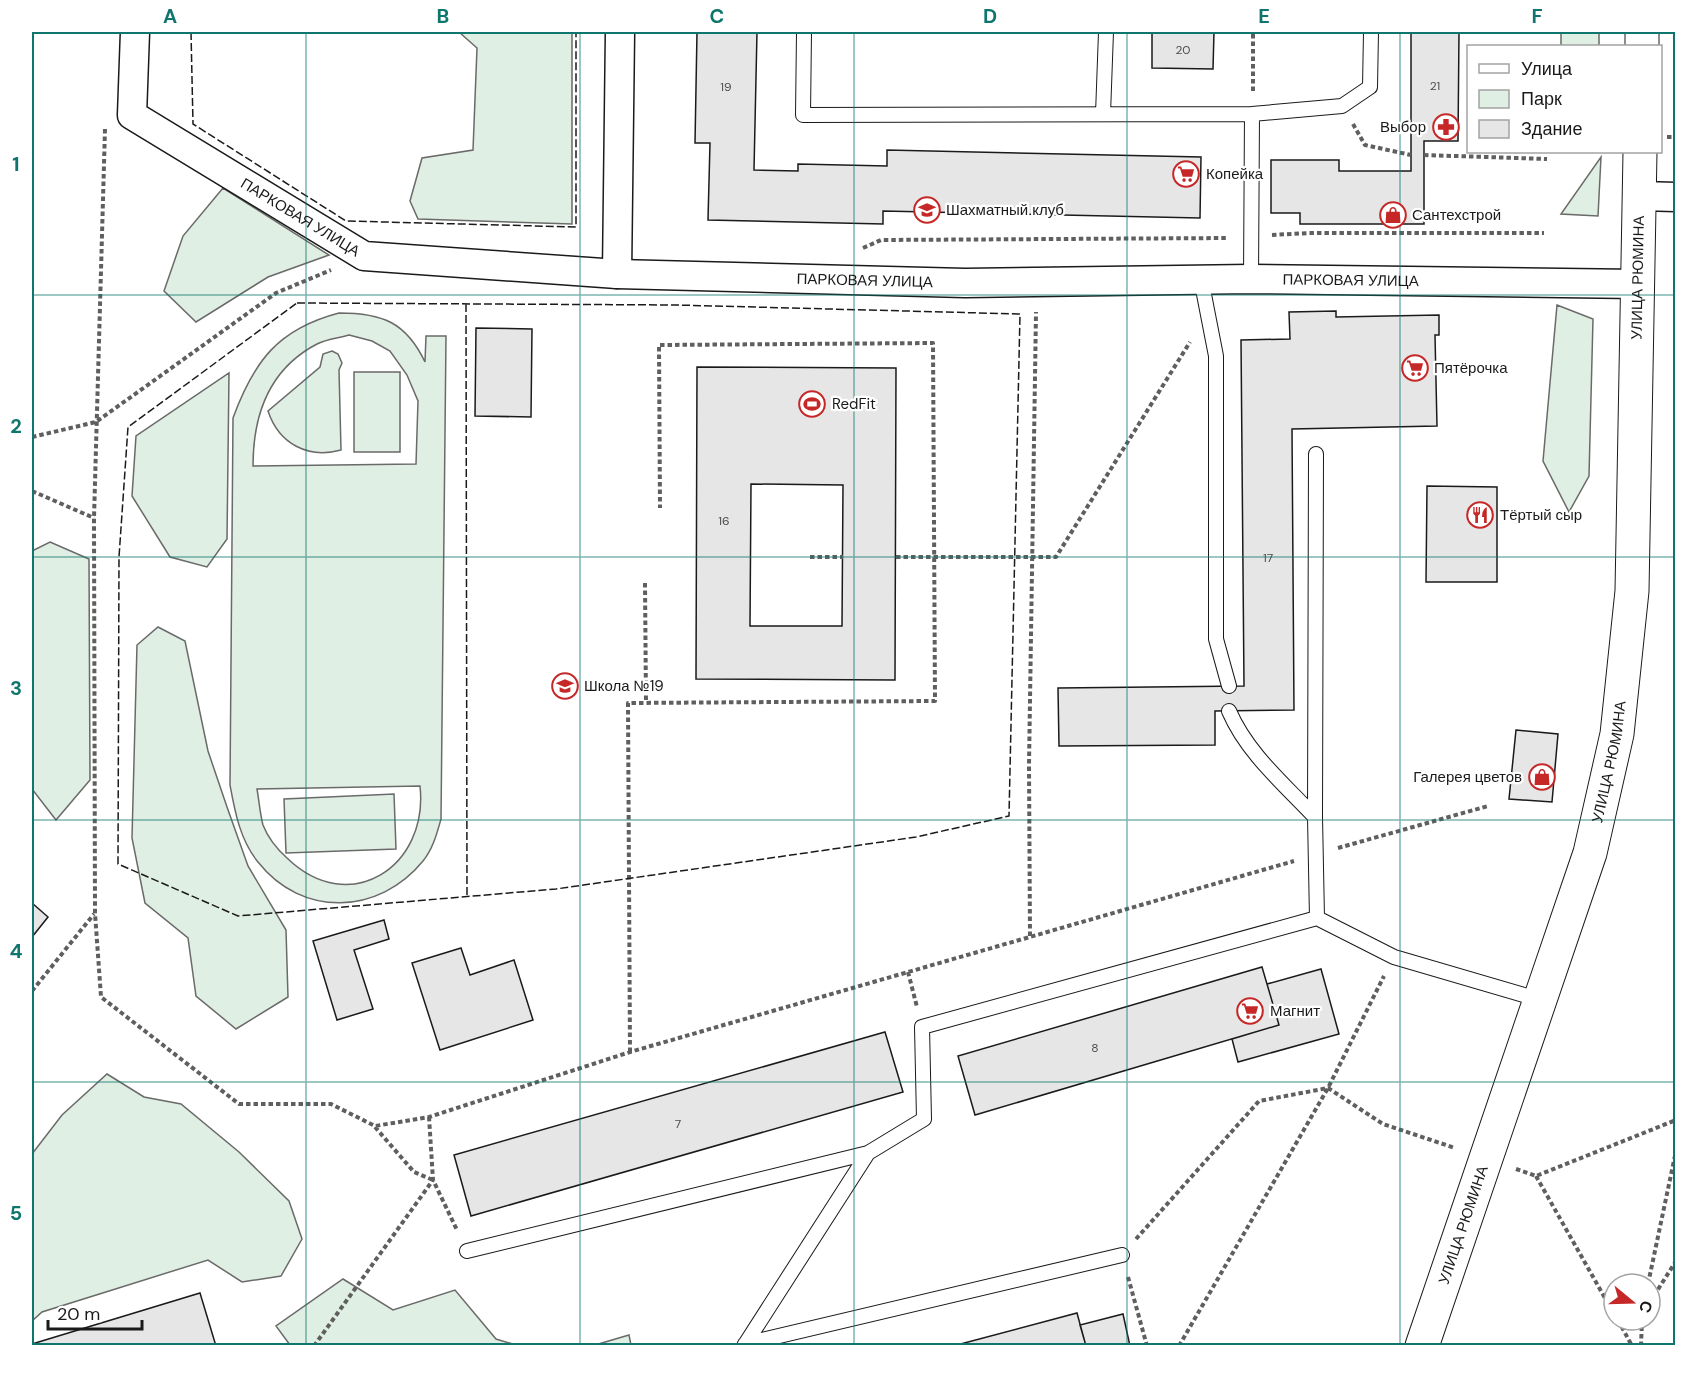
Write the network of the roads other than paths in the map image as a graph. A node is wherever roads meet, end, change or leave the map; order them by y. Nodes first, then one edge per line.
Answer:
1 (135, 32) edge
2 (620, 32) edge
3 (804, 32) edge
4 (1106, 32) edge
5 (1371, 32) edge
6 (1103, 114) junction
7 (1252, 114) junction
8 (1640, 153) edge
9 (1640, 196) junction
10 (1676, 197) edge
11 (617, 274) junction
12 (1201, 279) junction
13 (1251, 279) junction
14 (1638, 285) junction
15 (1316, 454) dead end
16 (1229, 686) dead end
17 (1229, 711) dead end
18 (1315, 817) junction
19 (1317, 918) junction
20 (1541, 1000) junction
21 (868, 1153) junction
22 (467, 1251) road end
23 (1122, 1255) road end
24 (744, 1345) edge
25 (1422, 1346) edge

1 - 11 street, ПАРКОВАЯ УЛИЦА
2 - 11 street
3 - 6 lane
4 - 6 lane
5 - 7 lane
6 - 7 lane
7 - 13 lane
8 - 9 main road, УЛИЦА РЮМИНА
9 - 10 street
9 - 14 main road, УЛИЦА РЮМИНА
11 - 12 street, ПАРКОВАЯ УЛИЦА
12 - 13 street, ПАРКОВАЯ УЛИЦА
12 - 16 lane
13 - 14 street, ПАРКОВАЯ УЛИЦА
14 - 20 main road, УЛИЦА РЮМИНА
15 - 18 lane
17 - 18 lane
18 - 19 lane
19 - 20 lane
19 - 21 lane
20 - 25 main road, УЛИЦА РЮМИНА
21 - 22 lane
21 - 24 lane
23 - 24 lane

